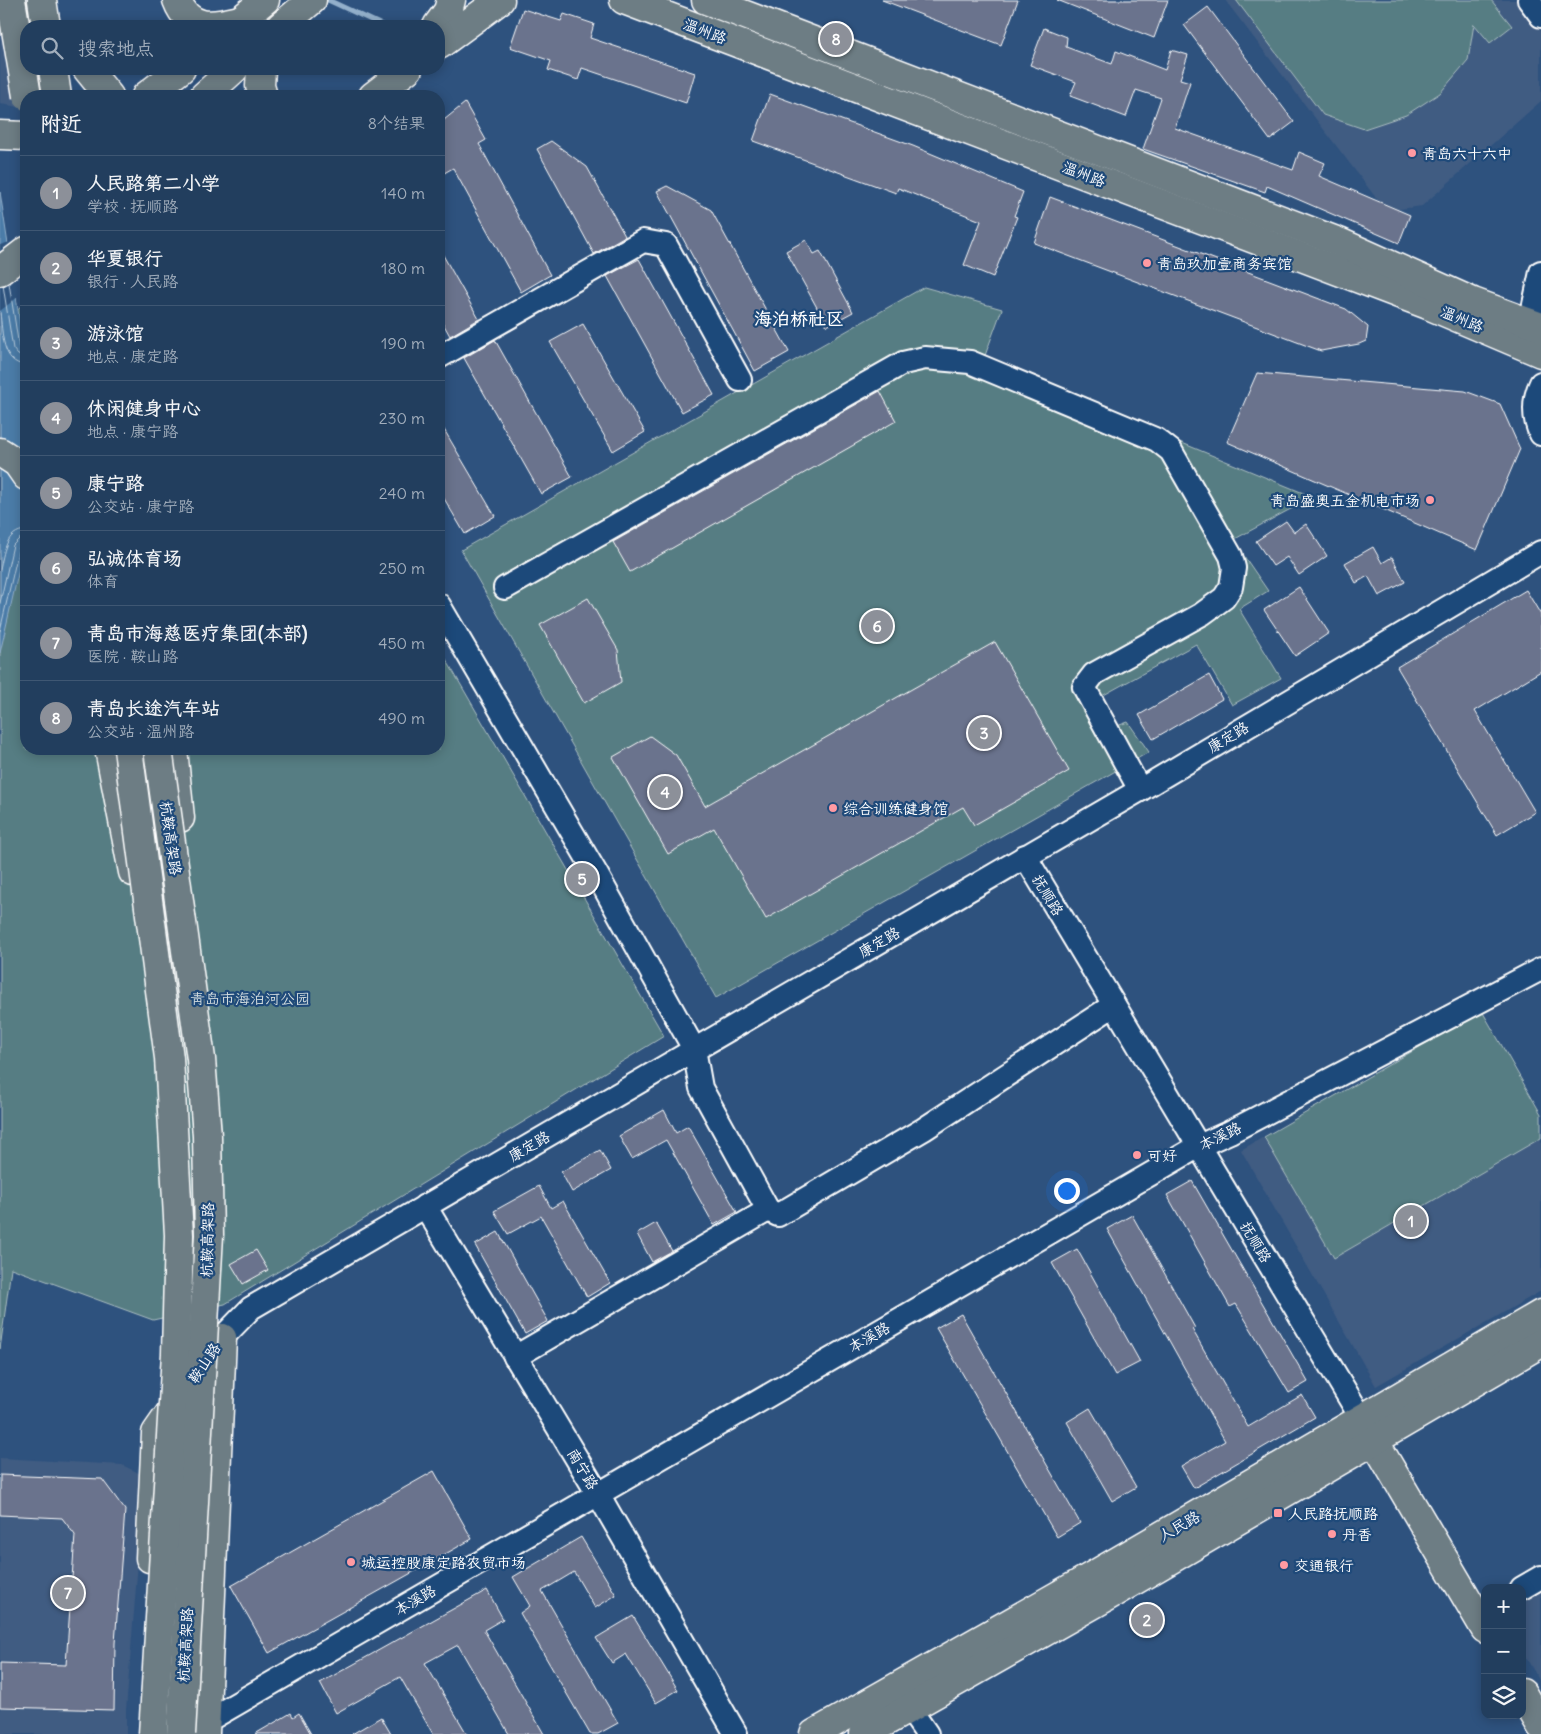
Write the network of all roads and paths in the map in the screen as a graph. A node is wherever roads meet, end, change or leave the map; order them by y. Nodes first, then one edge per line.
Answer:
1 (11, 0) edge
2 (42, 0) edge
3 (165, 0) edge
4 (177, 0) edge
5 (451, 0) edge
6 (500, 0) edge
7 (624, 0) edge
8 (706, 0) edge
9 (1529, 0) edge
10 (250, 12) edge
11 (1541, 16) edge
12 (45, 20) edge
13 (171, 20) edge
14 (192, 20) edge
15 (229, 20) edge
16 (441, 20) edge
17 (0, 21) edge
18 (20, 26) edge
19 (445, 41) edge
20 (20, 54) edge
21 (24, 75) edge
22 (54, 75) edge
23 (92, 75) edge
24 (170, 75) edge
25 (227, 75) edge
26 (261, 75) edge
27 (378, 75) edge
28 (400, 75) edge
29 (26, 90) edge
30 (57, 90) edge
31 (104, 90) edge
32 (153, 90) edge
33 (211, 90) edge
34 (261, 90) edge
35 (359, 90) edge
36 (381, 90) edge
37 (1541, 272) edge
38 (1536, 325) edge
39 (1541, 353) edge
40 (445, 354) edge
41 (740, 380) dead end
42 (1541, 383) edge
43 (1541, 434) edge
44 (0, 452) edge
45 (20, 467) edge
46 (1541, 552) edge
47 (505, 588) dead end
48 (445, 615) edge
49 (110, 755) edge
50 (129, 755) edge
51 (159, 755) edge
52 (175, 755) edge
53 (1140, 790) junction
54 (1025, 856) junction
55 (1541, 969) edge
56 (1114, 1005) junction
57 (694, 1049) junction
58 (168, 1058) junction
59 (201, 1058) junction
60 (1199, 1146) junction
61 (425, 1206) junction
62 (768, 1210) junction
63 (1541, 1314) edge
64 (222, 1338) junction
65 (1541, 1343) edge
66 (515, 1357) junction
67 (1368, 1430) junction
68 (598, 1494) junction
69 (1541, 1577) edge
70 (1526, 1586) edge
71 (1481, 1616) edge
72 (1526, 1701) edge
73 (909, 1708) junction
74 (1541, 1726) edge
75 (198, 1730) edge
76 (142, 1734) edge
77 (153, 1734) edge
78 (181, 1734) edge
79 (736, 1734) edge
80 (814, 1734) edge
81 (864, 1734) edge
82 (927, 1734) edge

1 - 20 main road, bridge
2 - 12 main road
3 - 13 main road
4 - 14 main road
5 - 16 main road
6 - 19 main road
7 - 39 main road, 温州路
8 - 38 main road, 温州路
9 - 11 street
10 - 15 main road
17 - 18 main road
21 - 29 main road, bridge
22 - 30 main road
23 - 31 main road
24 - 32 main road
25 - 33 main road
26 - 34 main road
27 - 35 main road
28 - 36 main road
37 - 38 street
40 - 41 street
42 - 43 street
44 - 45 main road
46 - 53 street, 康定路
47 - 53 street
48 - 57 street
49 - 58 main road, bridge
50 - 58 main road, 杭鞍高架路, bridge
51 - 59 main road, 杭鞍高架路, bridge
52 - 59 main road, bridge
53 - 54 street, 康定路
54 - 56 street, 抚顺路
54 - 57 street, 康定路
55 - 60 street, 本溪路
56 - 60 street, 抚顺路
56 - 62 street
57 - 61 street, 康定路
57 - 62 street
58 - 77 main road, 杭鞍高架路, bridge
59 - 78 main road, 杭鞍高架路, bridge
60 - 67 street, 抚顺路
60 - 68 street, 本溪路
61 - 64 street, 康定路
61 - 66 street, 南宁路
62 - 66 street
63 - 67 main road, 人民路
64 - 75 main road, 鞍山路
64 - 76 main road, 鞍山路
65 - 67 main road, 人民路
66 - 68 street, 南宁路
67 - 71 main road, 抚顺路
67 - 73 main road, 人民路
67 - 80 main road, 人民路
68 - 75 street, 本溪路
68 - 79 street, 南宁路
69 - 70 street
72 - 74 main road
73 - 81 main road, 人民路
73 - 82 street

